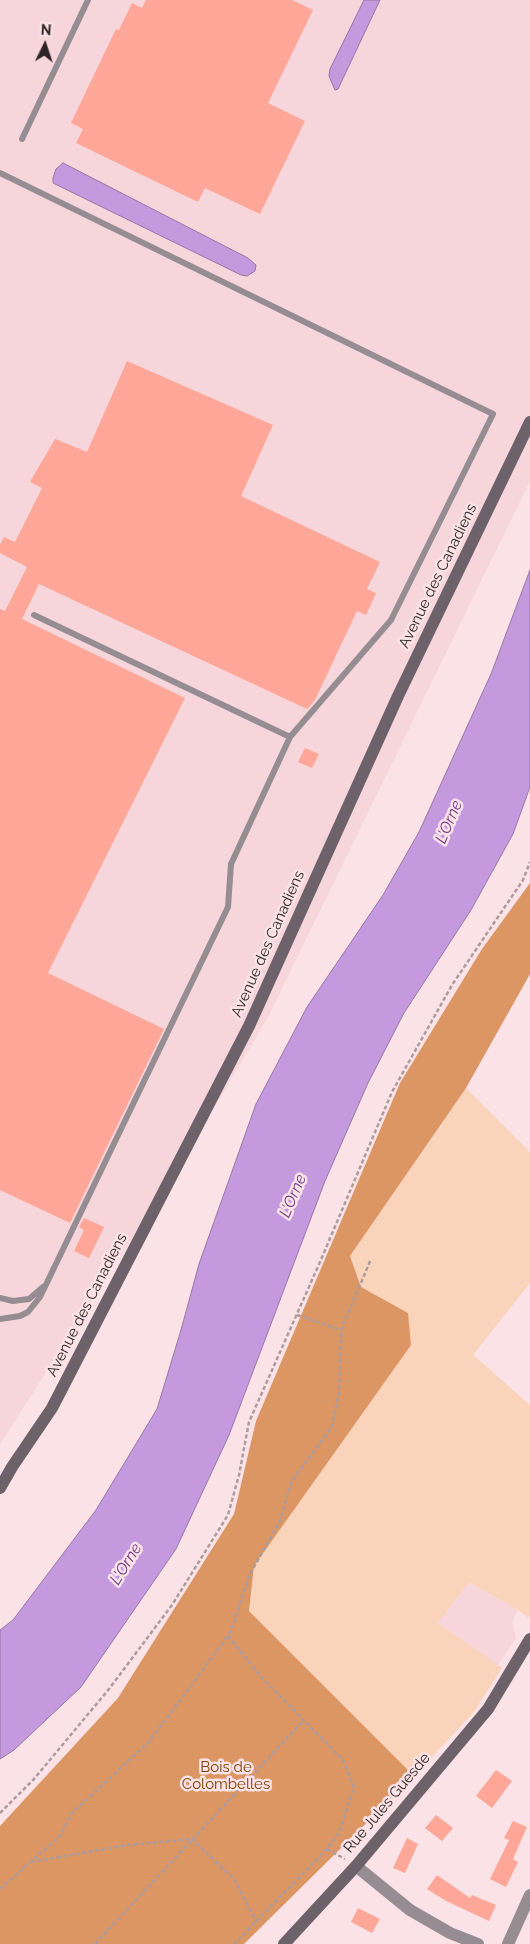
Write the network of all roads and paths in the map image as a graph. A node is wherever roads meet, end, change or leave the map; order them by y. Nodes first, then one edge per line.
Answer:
1 (88, 0) edge
2 (22, 139) dead end
3 (0, 174) edge
4 (530, 422) edge
5 (34, 615) dead end
6 (290, 737) junction
7 (530, 862) edge
8 (371, 1259) dead end
9 (46, 1284) junction
10 (0, 1298) edge
11 (297, 1315) junction
12 (0, 1319) edge
13 (342, 1330) junction
14 (12, 1467) junction
15 (0, 1478) edge
16 (0, 1488) edge
17 (228, 1636) junction
18 (530, 1639) edge
19 (304, 1720) junction
20 (0, 1813) edge
21 (192, 1839) junction
22 (327, 1849) junction
23 (29, 1863) junction
24 (356, 1866) junction
25 (0, 1889) edge
26 (530, 1895) edge
27 (256, 1922) junction
28 (94, 1944) edge
29 (234, 1944) edge
30 (284, 1944) edge
31 (478, 1944) edge
32 (508, 1944) edge

1 - 2 lane
3 - 6 lane
4 - 14 street, Avenue des Canadiens
5 - 6 lane
6 - 9 lane
7 - 11 path
8 - 13 path
9 - 10 lane
9 - 12 lane
11 - 13 path
11 - 20 path
13 - 17 path
14 - 15 street, Avenue des Canadiens
14 - 16 street, Avenue des Canadiens
17 - 19 path
17 - 23 path
18 - 24 street, Rue Jules Guesde
19 - 21 path
19 - 22 path
21 - 23 path
21 - 27 path
21 - 28 path
22 - 24 path
22 - 27 path
23 - 25 path
24 - 30 street, Rue Jules Guesde
24 - 31 street
26 - 32 street
27 - 29 path

